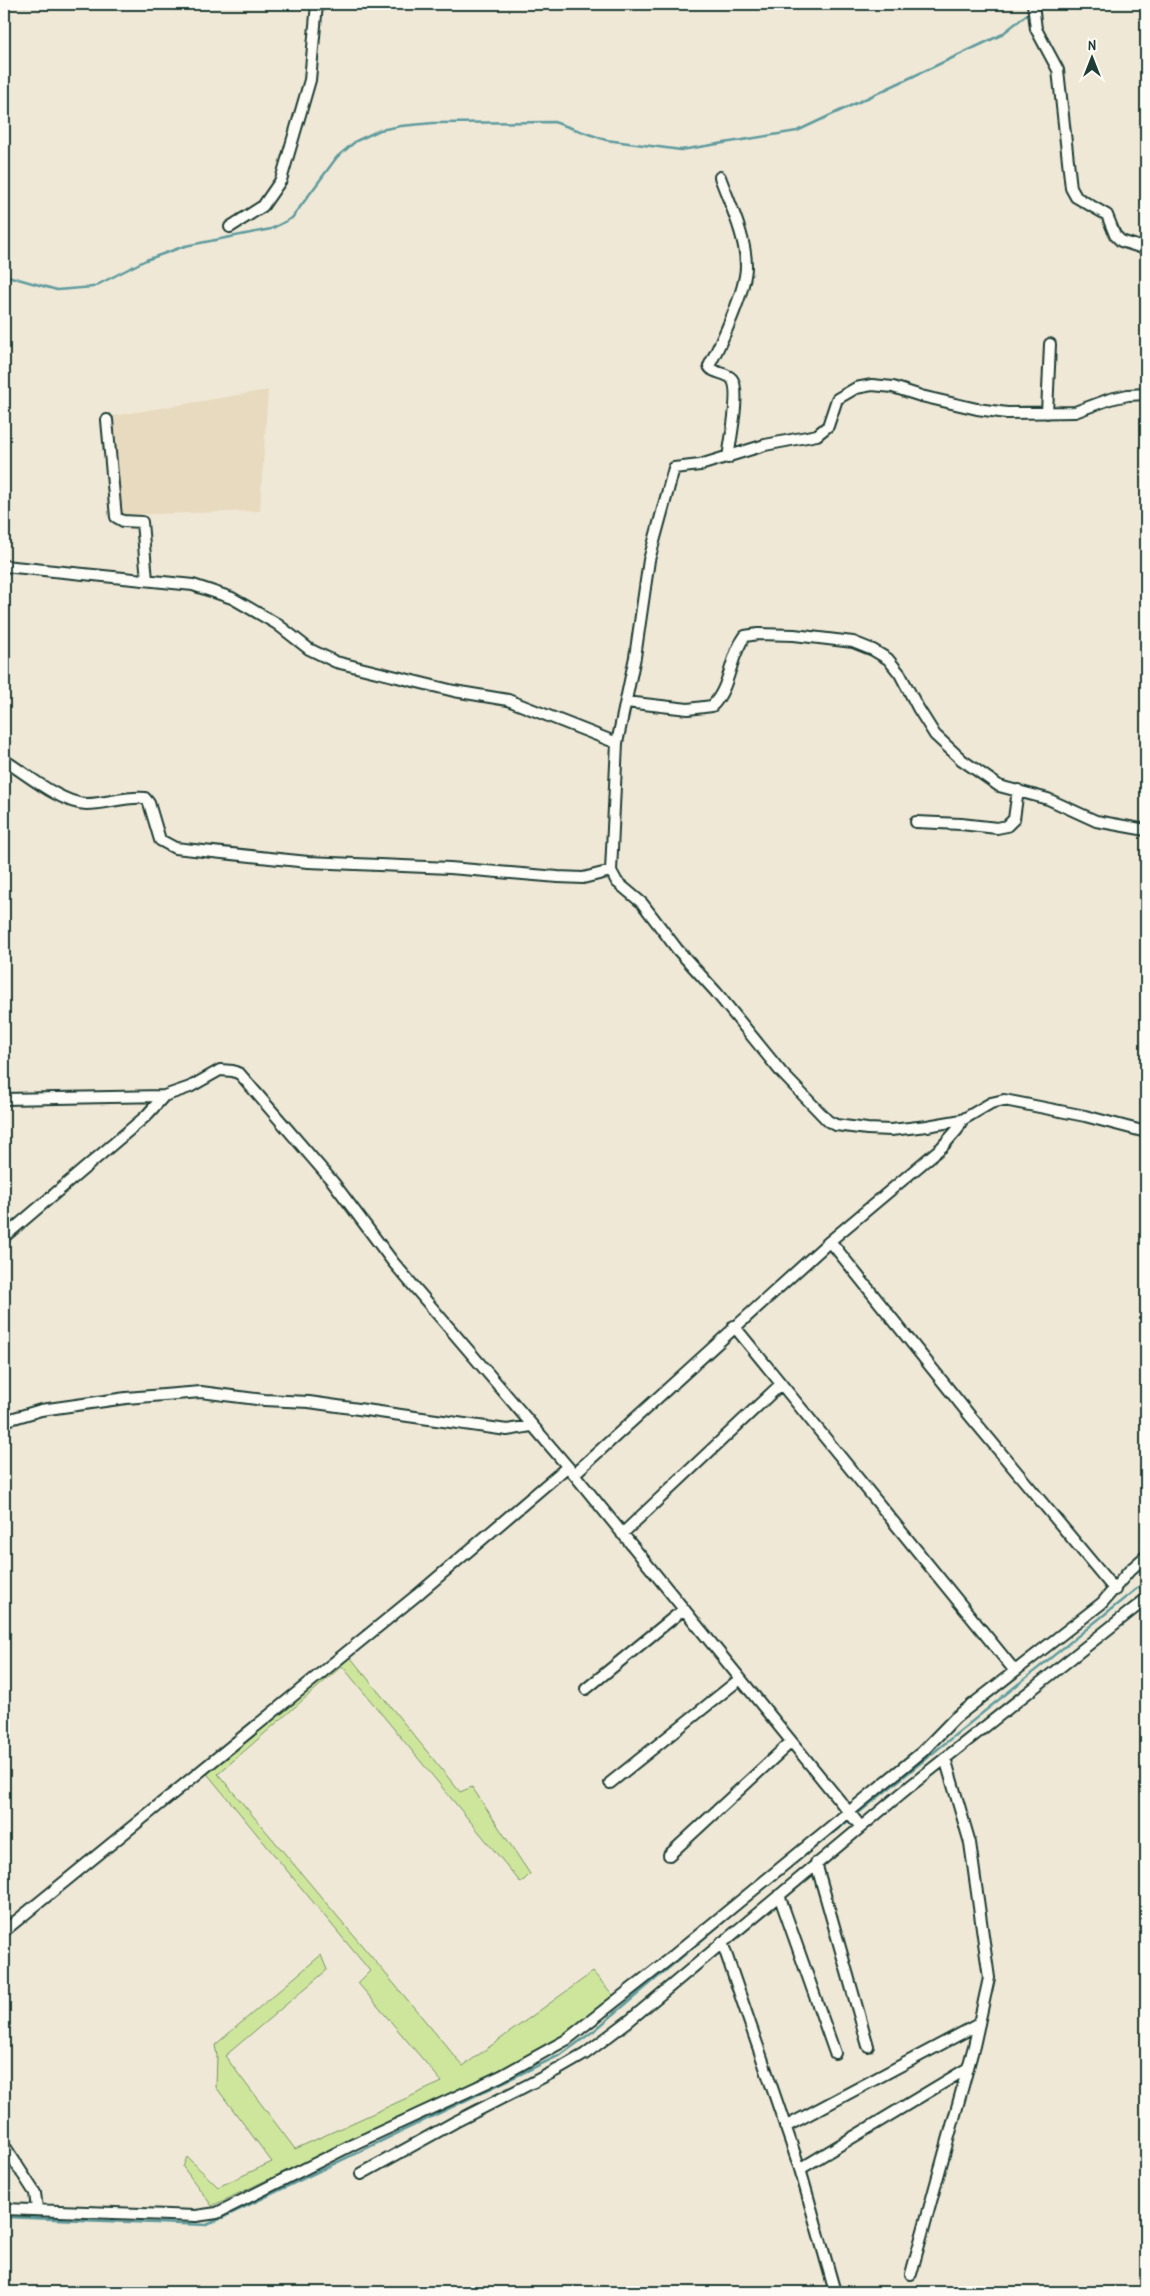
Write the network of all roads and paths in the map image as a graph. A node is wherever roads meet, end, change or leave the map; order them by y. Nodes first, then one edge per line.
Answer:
1 (318, 4) edge
2 (1033, 4) edge
3 (720, 177) dead end
4 (230, 227) dead end
5 (1146, 250) edge
6 (1050, 344) dead end
7 (1146, 394) edge
8 (1047, 413) junction
9 (108, 420) dead end
10 (728, 458) junction
11 (4, 566) edge
12 (147, 580) junction
13 (626, 702) junction
14 (617, 743) junction
15 (4, 760) edge
16 (1018, 790) junction
17 (916, 822) dead end
18 (1146, 830) edge
19 (611, 872) junction
20 (164, 1096) junction
21 (4, 1099) edge
22 (962, 1120) junction
23 (1146, 1132) edge
24 (4, 1237) edge
25 (830, 1241) junction
26 (734, 1326) junction
27 (781, 1384) junction
28 (4, 1421) edge
29 (531, 1426) junction
30 (570, 1471) junction
31 (622, 1534) junction
32 (1146, 1556) edge
33 (1115, 1590) junction
34 (1146, 1599) edge
35 (684, 1609) junction
36 (1015, 1671) junction
37 (740, 1679) junction
38 (586, 1689) dead end
39 (791, 1742) junction
40 (945, 1758) junction
41 (610, 1783) dead end
42 (855, 1818) junction
43 (669, 1855) dead end
44 (816, 1864) junction
45 (779, 1895) junction
46 (4, 1931) edge
47 (722, 1942) junction
48 (979, 2024) junction
49 (868, 2046) dead end
50 (836, 2053) dead end
51 (968, 2068) junction
52 (785, 2127) junction
53 (4, 2145) edge
54 (800, 2169) junction
55 (361, 2174) dead end
56 (4, 2209) edge
57 (37, 2209) junction
58 (911, 2274) dead end
59 (835, 2292) edge

1 - 4 street
2 - 5 street
3 - 10 street
6 - 8 street
7 - 8 street
8 - 10 street
9 - 12 street
10 - 13 street
11 - 12 street
12 - 14 street
13 - 14 street
13 - 16 street
14 - 19 street
15 - 19 street
16 - 17 street
16 - 18 street
19 - 22 street
20 - 21 street
20 - 24 street
20 - 29 street
22 - 23 street
22 - 25 street
25 - 26 street
25 - 33 street
26 - 27 street
26 - 30 street
27 - 31 street
27 - 36 street
28 - 29 street
29 - 30 street
30 - 31 street
30 - 46 street
31 - 35 street
32 - 33 street
33 - 36 street
34 - 40 street
35 - 37 street
35 - 38 street
36 - 42 street
37 - 39 street
37 - 41 street
39 - 42 street
39 - 43 street
40 - 42 street
40 - 48 street
42 - 44 street
42 - 57 street
44 - 45 street
44 - 49 street
45 - 47 street
45 - 50 street
47 - 52 street
47 - 55 street
48 - 51 street
48 - 52 street
51 - 54 street
51 - 58 street
52 - 54 street
53 - 57 street
54 - 59 street
56 - 57 street

